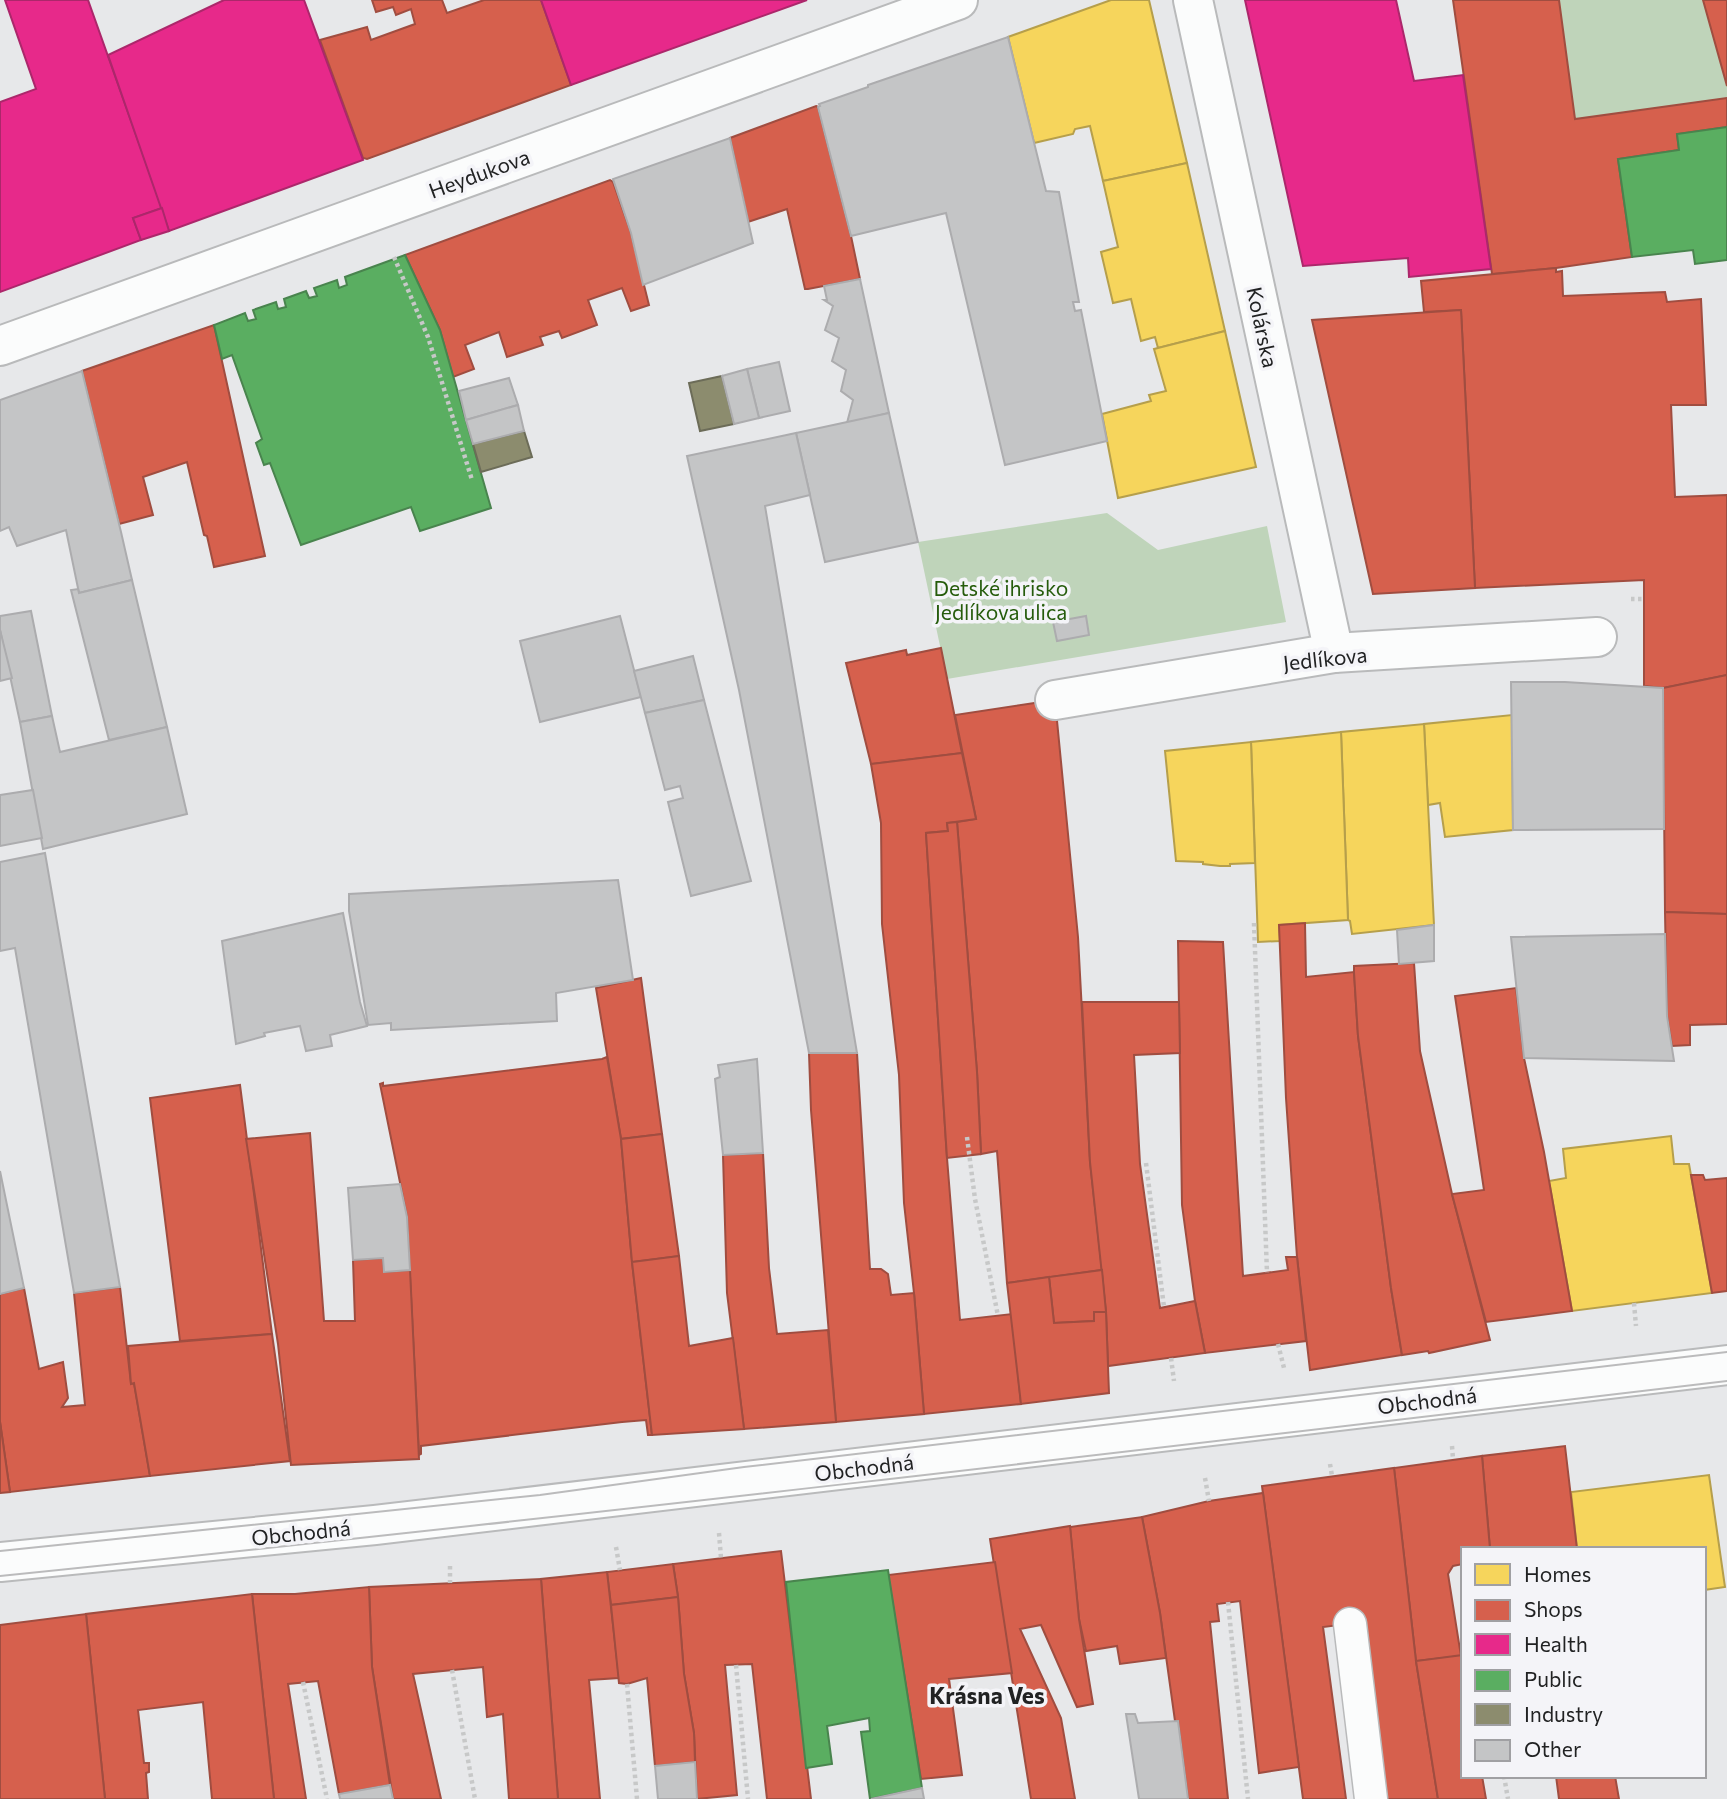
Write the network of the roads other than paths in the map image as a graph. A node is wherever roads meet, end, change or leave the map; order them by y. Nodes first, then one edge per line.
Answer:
1 (958, 0) edge
2 (1193, 0) edge
3 (0, 346) edge
4 (1597, 637) dead end
5 (1334, 653) junction
6 (1055, 700) dead end
7 (1727, 1365) edge
8 (0, 1562) edge
9 (1350, 1623) dead end
10 (1371, 1799) edge

1 - 3 street, Heydukova
2 - 5 street, Kolárska
4 - 5 street, Jedlíkova
5 - 6 street, Jedlíkova
7 - 8 street, Obchodná
9 - 10 lane

